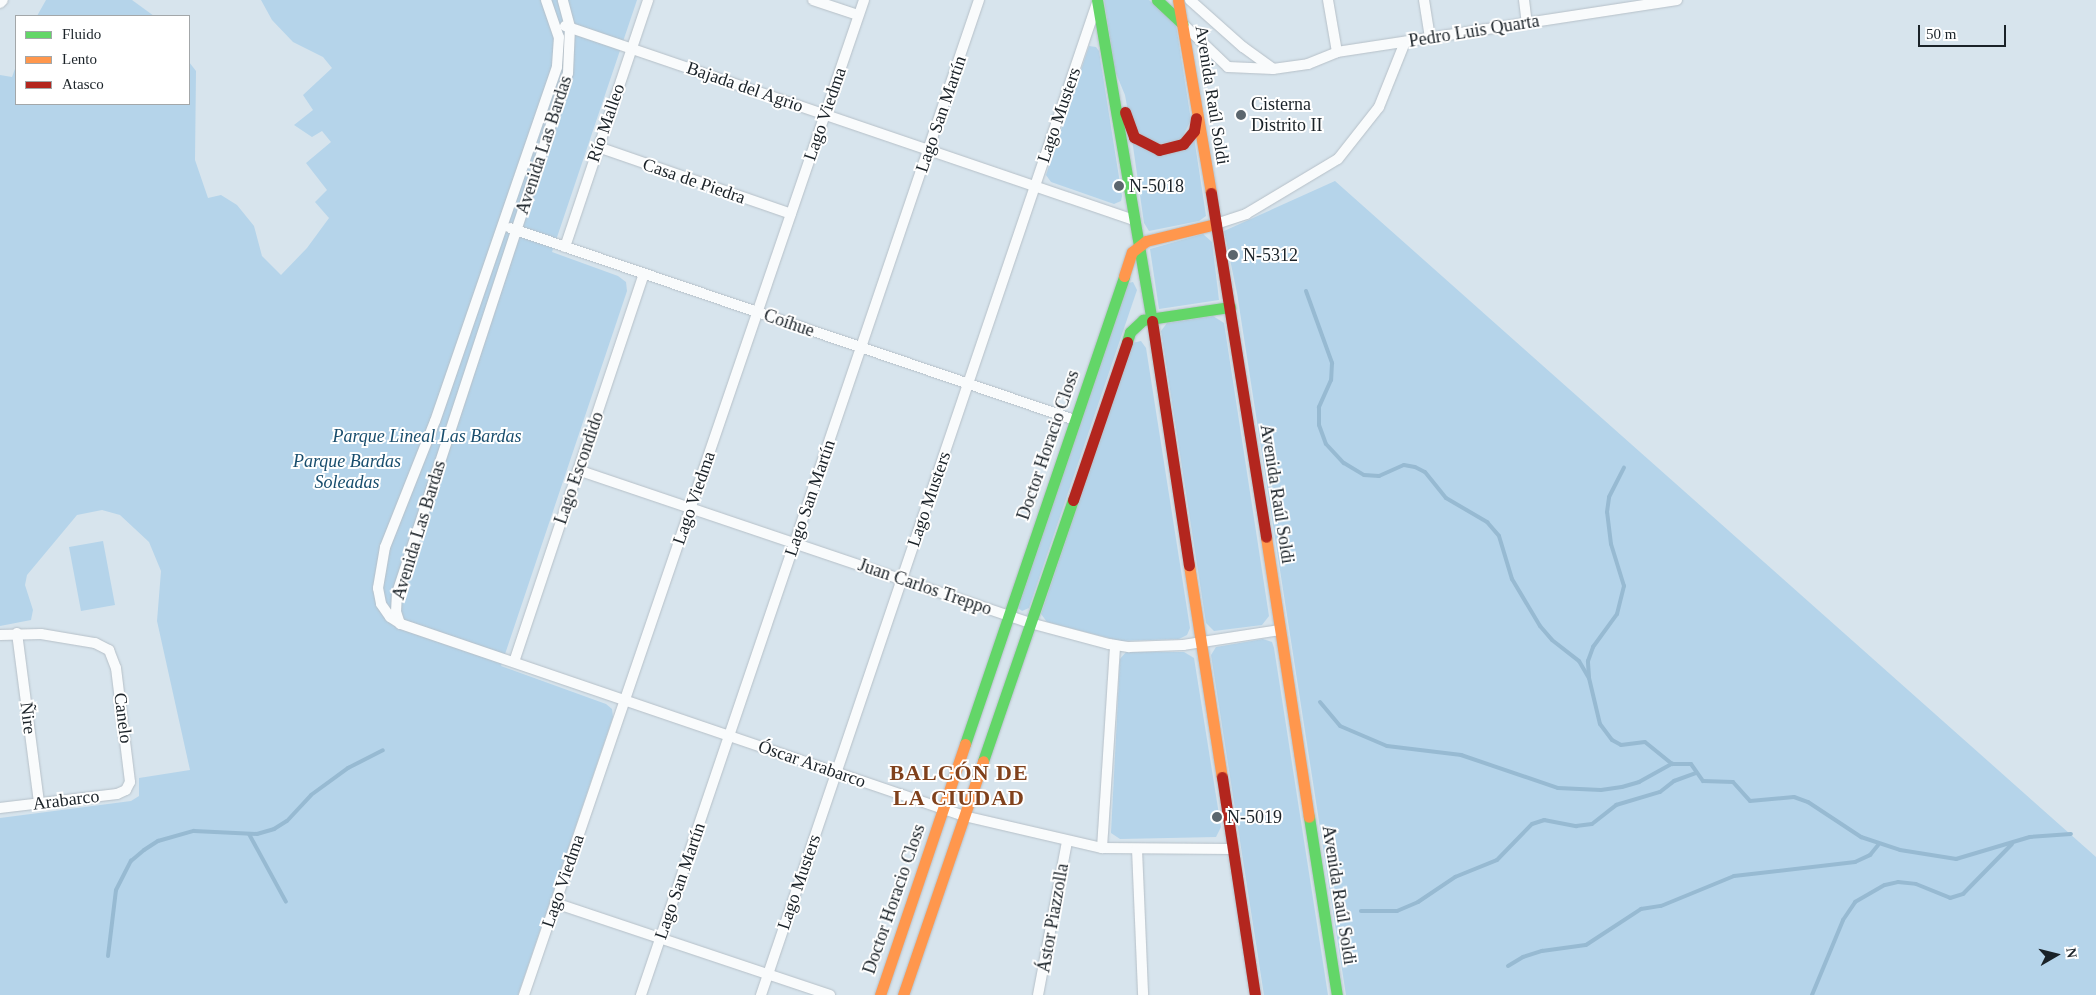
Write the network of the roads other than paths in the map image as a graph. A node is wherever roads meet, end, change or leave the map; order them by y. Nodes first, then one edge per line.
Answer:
1 (3, 0) edge
2 (546, 0) edge
3 (563, 0) edge
4 (648, 0) edge
5 (813, 0) edge
6 (864, 0) edge
7 (979, 0) edge
8 (1157, 0) edge
9 (1178, 0) edge
10 (1190, 0) edge
11 (1328, 0) edge
12 (1424, 0) edge
13 (1524, 0) edge
14 (1677, 0) edge
15 (1097, 1) edge
16 (0, 3) edge
17 (1622, 4) edge
18 (858, 16) junction
19 (555, 22) junction
20 (1528, 23) junction
21 (1183, 24) junction
22 (570, 27) junction
23 (1430, 38) junction
24 (1405, 42) junction
25 (632, 48) junction
26 (1337, 52) junction
27 (1273, 69) junction
28 (1111, 80) junction
29 (1196, 107) junction
30 (824, 114) junction
31 (598, 147) junction
32 (928, 150) junction
33 (1035, 186) junction
34 (791, 214) junction
35 (1134, 220) junction
36 (1216, 224) junction
37 (503, 226) junction
38 (517, 231) junction
39 (1138, 244) junction
40 (565, 247) junction
41 (644, 274) junction
42 (1230, 307) junction
43 (757, 312) junction
44 (1152, 319) junction
45 (861, 348) junction
46 (968, 384) junction
47 (1075, 420) junction
48 (578, 470) junction
49 (690, 507) junction
50 (795, 543) junction
51 (902, 579) junction
52 (1009, 615) junction
53 (1030, 623) junction
54 (401, 624) junction
55 (1280, 630) junction
56 (17, 633) junction
57 (0, 635) edge
58 (1201, 642) junction
59 (1115, 645) junction
60 (514, 662) junction
61 (625, 700) junction
62 (729, 736) junction
63 (836, 772) junction
64 (129, 787) joint
65 (39, 803) junction
66 (0, 808) edge
67 (943, 809) junction
68 (964, 816) junction
69 (1067, 842) junction
70 (1102, 848) junction
71 (1137, 849) junction
72 (1233, 849) junction
73 (555, 903) junction
74 (660, 939) junction
75 (768, 974) junction
76 (524, 995) edge
77 (641, 995) edge
78 (760, 995) edge
79 (830, 995) edge
80 (880, 995) edge
81 (902, 995) edge
82 (1038, 995) edge
83 (1143, 995) edge
84 (1255, 995) edge
85 (1337, 995) edge

1 - 16 street
2 - 19 street, Avenida Las Bardas
3 - 22 street, Avenida Las Bardas
4 - 25 street, Río Malleo
5 - 18 street
6 - 18 street, Lago Viedma
7 - 32 street, Lago San Martín
8 - 21 main road
9 - 21 main road, Avenida Raúl Soldi
10 - 27 street
11 - 26 street
12 - 23 street
13 - 20 street
14 - 17 street, Pedro Luis Quarta
15 - 28 main road
15 - 33 street, Lago Musters
17 - 20 street, Pedro Luis Quarta
18 - 30 street, Lago Viedma
19 - 22 street, Bajada del Agrio
19 - 37 street, Avenida Las Bardas
20 - 23 street, Pedro Luis Quarta
21 - 27 street, Pedro Luis Quarta
21 - 29 main road, Avenida Raúl Soldi
22 - 25 street, Bajada del Agrio
22 - 38 street, Avenida Las Bardas
23 - 24 street, Pedro Luis Quarta
24 - 26 street, Pedro Luis Quarta
24 - 36 street
25 - 30 street, Bajada del Agrio
25 - 31 street, Río Malleo
26 - 27 street, Pedro Luis Quarta
28 - 29 main road
28 - 35 main road
29 - 36 main road, Avenida Raúl Soldi
30 - 32 street, Bajada del Agrio
30 - 34 street, Lago Viedma
31 - 34 street, Casa de Piedra
31 - 40 street, Río Malleo
32 - 33 street, Bajada del Agrio
32 - 45 street, Lago San Martín
33 - 35 street, Bajada del Agrio
33 - 46 street, Lago Musters
34 - 43 street, Lago Viedma
35 - 39 main road
36 - 39 main road
36 - 42 main road, Avenida Raúl Soldi
37 - 38 street, Coíhue
37 - 54 street, Avenida Las Bardas
38 - 40 street, Coíhue
38 - 54 street, Avenida Las Bardas
39 - 44 main road
39 - 47 main road, Doctor Horacio Closs
40 - 41 street, Coíhue
41 - 43 street, Coíhue
41 - 48 street, Lago Escondido
42 - 44 main road
42 - 55 main road, Avenida Raúl Soldi
43 - 45 street, Coíhue
43 - 49 street, Lago Viedma
44 - 53 main road
44 - 58 main road
45 - 46 street, Coíhue
45 - 50 street, Lago San Martín
46 - 47 street, Coíhue
46 - 51 street, Lago Musters
47 - 52 main road, Doctor Horacio Closs
48 - 49 street, Juan Carlos Treppo
48 - 60 street, Lago Escondido
49 - 50 street, Juan Carlos Treppo
49 - 61 street, Lago Viedma
50 - 51 street, Juan Carlos Treppo
50 - 62 street, Lago San Martín
51 - 52 street, Juan Carlos Treppo
51 - 63 street, Lago Musters
52 - 53 street, Juan Carlos Treppo
52 - 67 main road, Doctor Horacio Closs
53 - 59 street, Juan Carlos Treppo
53 - 68 main road
54 - 60 street, Óscar Arabarco
55 - 58 street, Juan Carlos Treppo
55 - 85 main road, Avenida Raúl Soldi
56 - 57 street
56 - 64 street, Canelo
56 - 65 street, Ñire
58 - 59 street, Juan Carlos Treppo
58 - 72 main road
59 - 70 street
60 - 61 street, Óscar Arabarco
61 - 62 street, Óscar Arabarco
61 - 73 street, Lago Viedma
62 - 63 street, Óscar Arabarco
62 - 74 street, Lago San Martín
63 - 67 street, Óscar Arabarco
63 - 75 street, Lago Musters
64 - 65 street, Arabarco
65 - 66 street, Arabarco
67 - 68 street, Óscar Arabarco
67 - 80 main road, Doctor Horacio Closs
68 - 69 street, Óscar Arabarco
68 - 81 main road
69 - 70 street, Óscar Arabarco
69 - 82 street, Ástor Piazzolla
70 - 71 street, Óscar Arabarco
71 - 72 street, Óscar Arabarco
71 - 83 street
72 - 84 main road
73 - 74 street
73 - 76 street, Lago Viedma
74 - 75 street
74 - 77 street, Lago San Martín
75 - 78 street, Lago Musters
75 - 79 street

